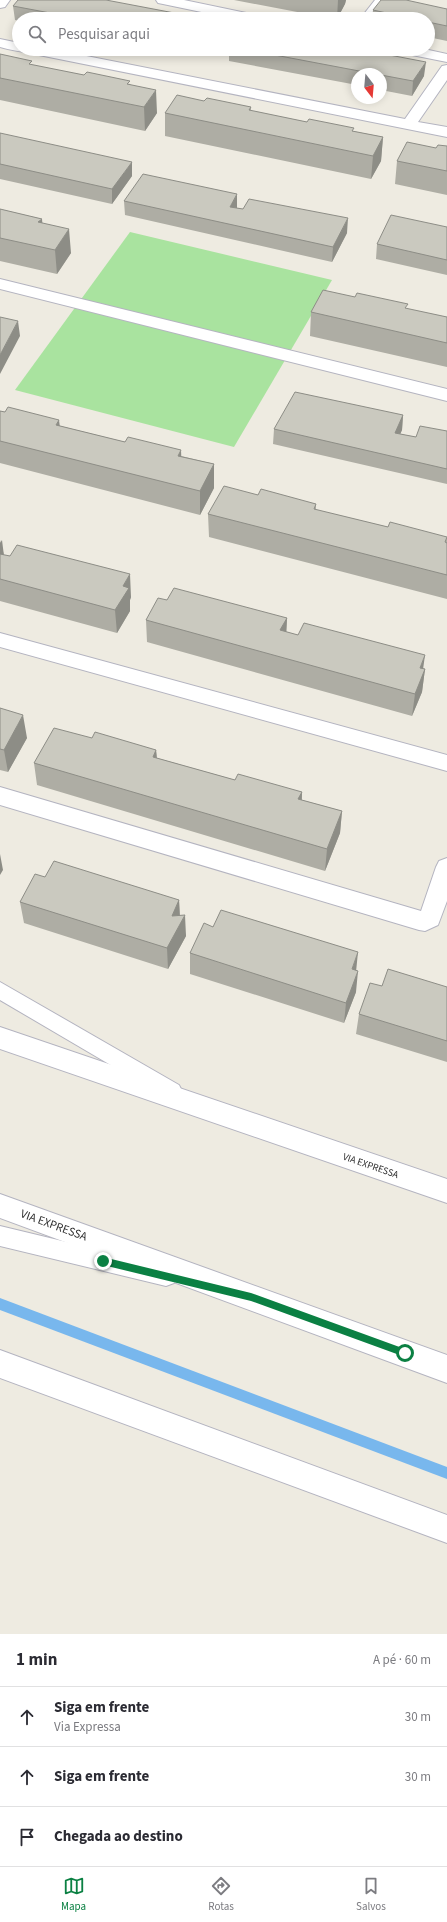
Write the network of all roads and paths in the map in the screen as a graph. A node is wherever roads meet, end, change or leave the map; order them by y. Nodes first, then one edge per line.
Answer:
1 (3, 0) edge
2 (163, 0) edge
3 (383, 0) edge
4 (0, 4) edge
5 (222, 12) edge
6 (374, 12) edge
7 (0, 43) edge
8 (12, 46) edge
9 (64, 56) edge
10 (435, 56) edge
11 (447, 58) edge
12 (447, 69) edge
13 (408, 125) junction
14 (447, 132) edge
15 (0, 284) edge
16 (447, 395) edge
17 (0, 640) edge
18 (447, 762) edge
19 (0, 796) edge
20 (447, 867) edge
21 (0, 990) edge
22 (0, 1038) edge
23 (197, 1106) junction
24 (447, 1191) edge
25 (0, 1206) edge
26 (0, 1236) edge
27 (251, 1297) junction
28 (0, 1364) edge
29 (447, 1368) edge
30 (447, 1529) edge

1 - 4 street
2 - 5 street
3 - 6 street
7 - 8 street
9 - 13 street
10 - 11 street
12 - 13 street
13 - 14 street
15 - 16 street
17 - 18 street
19 - 20 street
21 - 23 lane
22 - 23 street, VIA EXPRESSA
23 - 24 street, VIA EXPRESSA
25 - 27 street, VIA EXPRESSA
26 - 27 lane
27 - 29 street, VIA EXPRESSA
28 - 30 street

